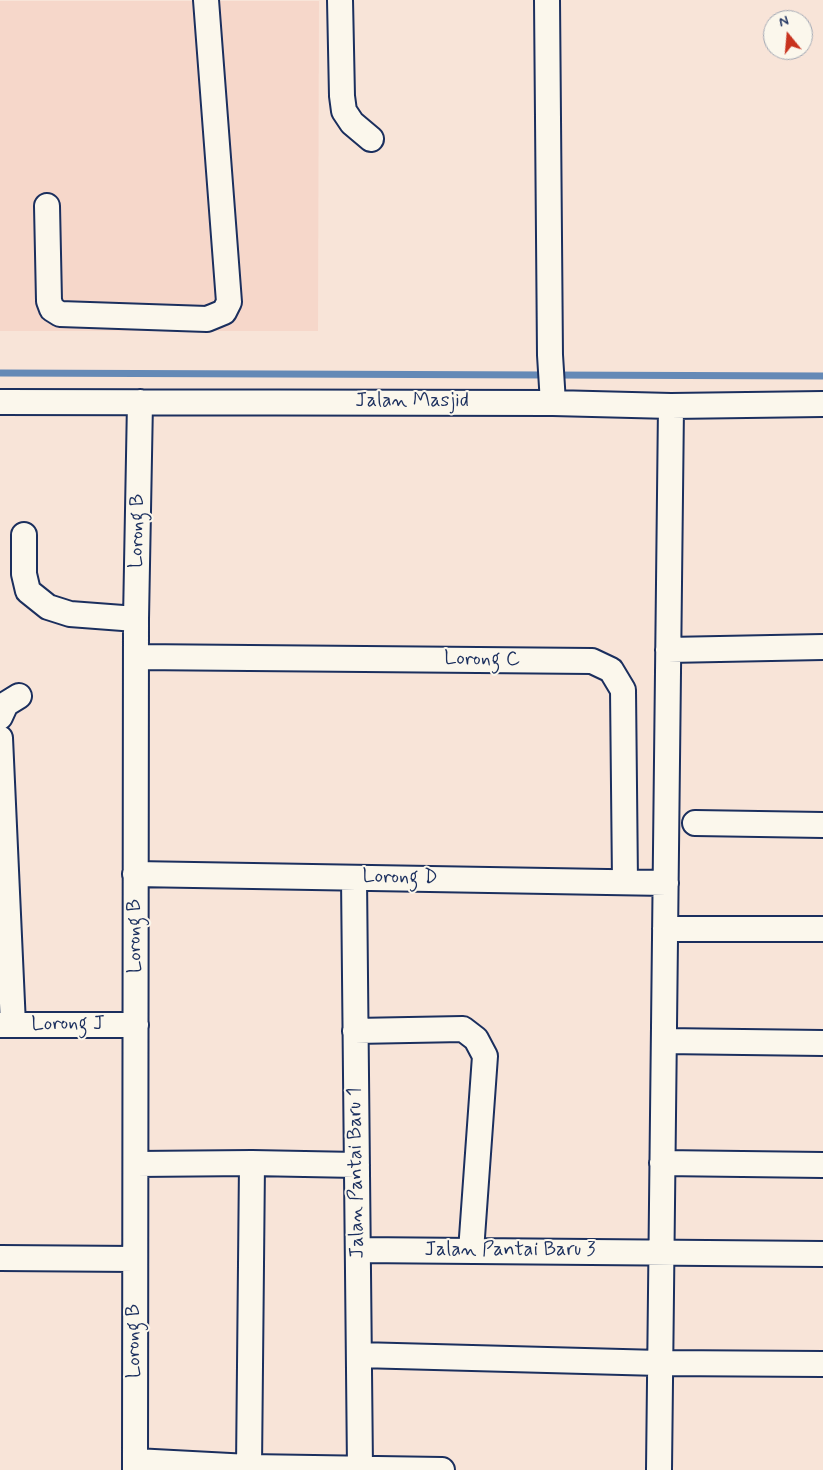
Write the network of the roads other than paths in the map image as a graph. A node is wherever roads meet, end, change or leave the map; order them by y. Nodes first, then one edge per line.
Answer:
1 (206, 0) edge
2 (340, 0) edge
3 (547, 0) edge
4 (371, 139) dead end
5 (47, 206) dead end
6 (553, 392) junction
7 (0, 402) edge
8 (140, 402) junction
9 (823, 404) edge
10 (671, 406) junction
11 (24, 535) dead end
12 (136, 620) junction
13 (823, 647) edge
14 (668, 650) junction
15 (136, 657) junction
16 (19, 696) dead end
17 (0, 717) edge
18 (0, 738) edge
19 (695, 823) dead end
20 (823, 825) edge
21 (135, 874) junction
22 (354, 878) junction
23 (625, 882) junction
24 (666, 883) junction
25 (665, 928) junction
26 (823, 929) edge
27 (6, 1025) edge
28 (136, 1025) junction
29 (356, 1032) junction
30 (664, 1041) junction
31 (823, 1043) edge
32 (252, 1163) junction
33 (662, 1163) junction
34 (136, 1164) junction
35 (357, 1165) junction
36 (823, 1165) edge
37 (358, 1250) junction
38 (471, 1251) junction
39 (662, 1252) junction
40 (823, 1254) edge
41 (0, 1258) edge
42 (135, 1259) junction
43 (359, 1355) junction
44 (660, 1363) junction
45 (823, 1364) edge
46 (135, 1465) edge
47 (249, 1467) junction
48 (360, 1468) junction
49 (442, 1470) edge
50 (659, 1470) edge

1 - 5 street
2 - 4 street
3 - 6 street
6 - 8 street, Jalan Masjid
6 - 10 street, Jalan Masjid
7 - 8 street, Jalan Masjid
8 - 12 street, Lorong B
9 - 10 street, Jalan Masjid
10 - 14 street
11 - 12 street
12 - 15 street, Lorong B
13 - 14 street
14 - 24 street
15 - 21 street, Lorong B
15 - 23 street, Lorong C
16 - 17 street
18 - 27 street
19 - 20 street
21 - 22 street, Lorong D
21 - 28 street, Lorong B
22 - 23 street, Lorong D
22 - 29 street, Jalan Pantai Baru 1
23 - 24 street, Lorong D
24 - 25 street
25 - 26 street
25 - 30 street
27 - 28 street, Lorong J
28 - 34 street, Lorong B
29 - 35 street, Jalan Pantai Baru 1
29 - 38 street
30 - 31 street
30 - 33 street
32 - 34 street
32 - 35 street
32 - 47 street
33 - 36 street
33 - 39 street
34 - 42 street, Lorong B
35 - 37 street, Jalan Pantai Baru 1
37 - 38 street, Jalan Pantai Baru 3
37 - 43 street, Jalan Pantai Baru 1
38 - 39 street, Jalan Pantai Baru 3
39 - 40 street, Jalan Pantai Baru 3
39 - 44 street
41 - 42 street
42 - 46 street, Lorong B
43 - 44 street
43 - 48 street, Jalan Pantai Baru 1
44 - 45 street
44 - 50 street
46 - 47 street
47 - 48 street
48 - 49 street

